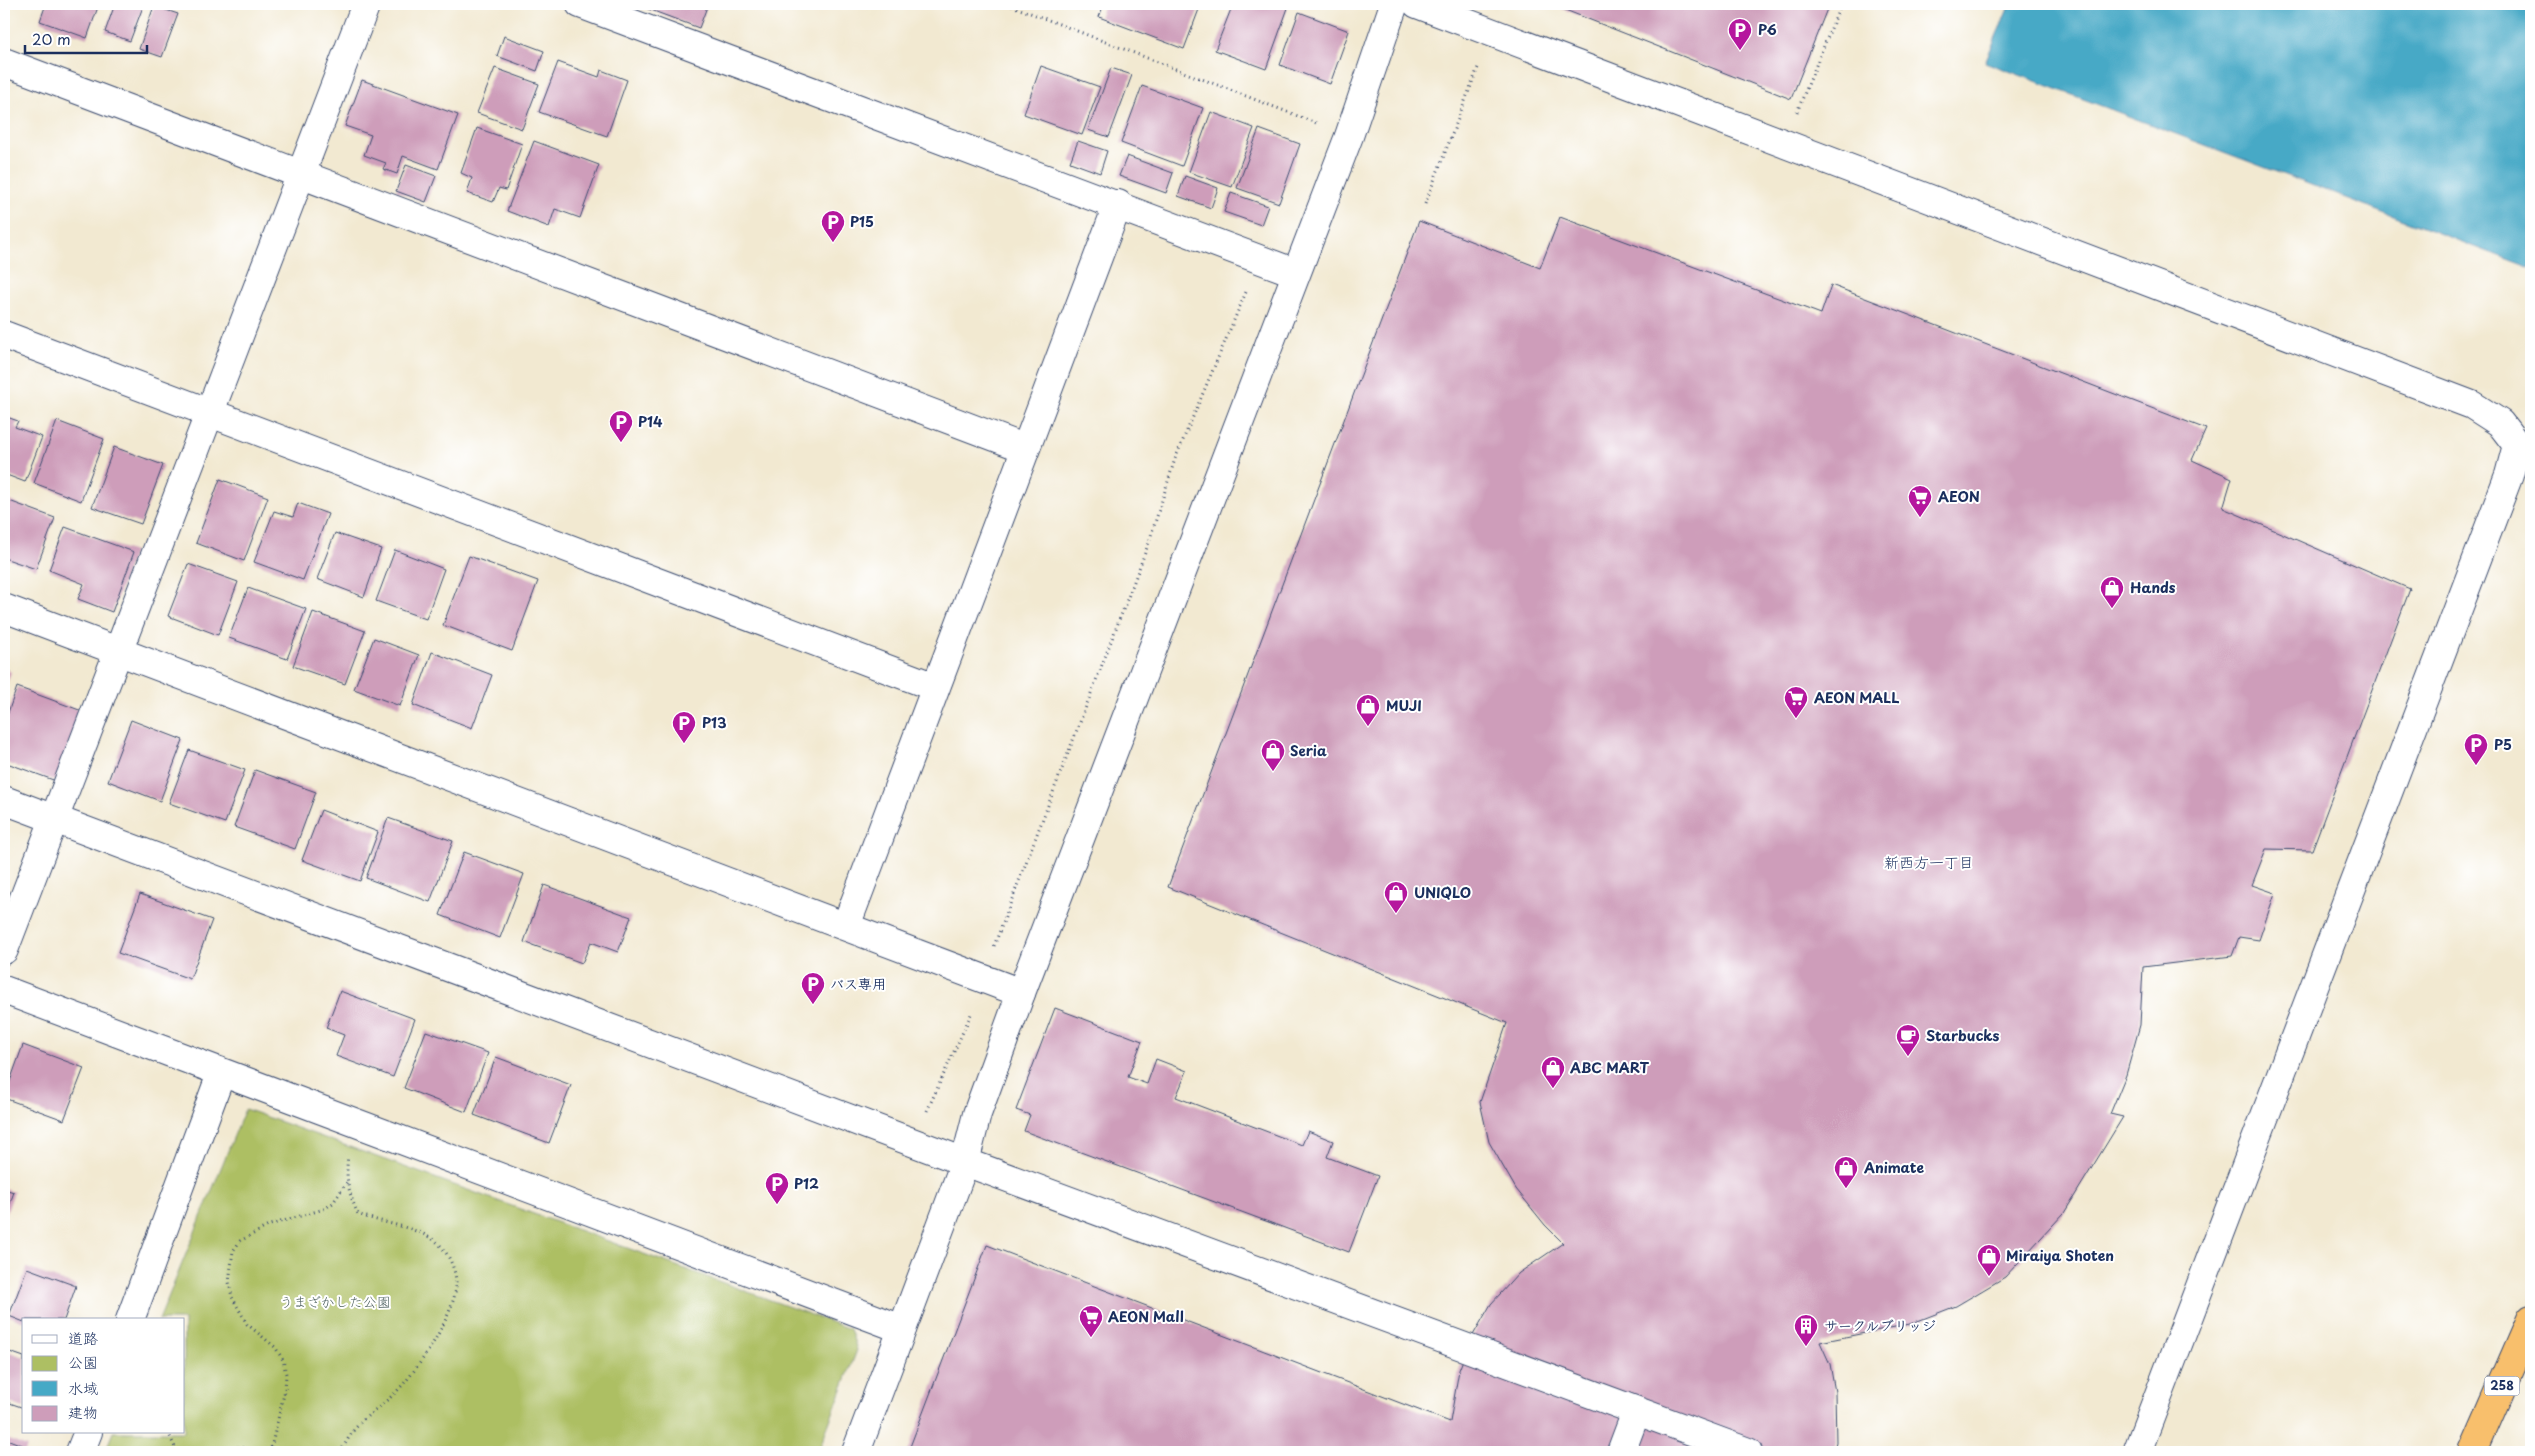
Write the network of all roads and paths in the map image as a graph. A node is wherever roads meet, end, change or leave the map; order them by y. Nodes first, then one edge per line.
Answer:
1 (366, 4) edge
2 (580, 4) edge
3 (1007, 4) edge
4 (1394, 4) edge
5 (1417, 4) edge
6 (1840, 4) edge
7 (1492, 33) junction
8 (4, 62) edge
9 (1794, 119) dead end
10 (1349, 136) junction
11 (300, 172) junction
12 (1118, 204) junction
13 (1425, 204) dead end
14 (1296, 273) junction
15 (1249, 286) dead end
16 (4, 335) edge
17 (209, 412) junction
18 (1024, 448) junction
19 (4, 608) edge
20 (117, 651) junction
21 (935, 688) junction
22 (4, 800) edge
23 (54, 819) junction
24 (846, 926) junction
25 (4, 950) edge
26 (992, 951) dead end
27 (4, 990) edge
28 (1021, 993) junction
29 (975, 1004) dead end
30 (221, 1074) junction
31 (927, 1112) dead end
32 (359, 1123) junction
33 (965, 1162) junction
34 (347, 1182) junction
35 (131, 1318) edge
36 (2531, 1319) edge
37 (902, 1329) junction
38 (1636, 1412) junction
39 (87, 1434) edge
40 (169, 1434) edge
41 (80, 1452) edge
42 (177, 1452) edge
43 (203, 1452) edge
44 (261, 1452) edge
45 (270, 1452) edge
46 (340, 1452) edge
47 (856, 1452) edge
48 (1621, 1452) edge
49 (1748, 1452) edge
50 (2137, 1452) edge
51 (2474, 1452) edge

1 - 11 street
2 - 12 street
3 - 10 path
4 - 10 street
5 - 7 street
6 - 9 path
7 - 13 path
7 - 50 street
8 - 11 street
10 - 14 street
11 - 17 street
11 - 18 street
12 - 14 street
12 - 18 street
14 - 28 street
15 - 26 path
16 - 17 street
17 - 20 street
17 - 21 street
18 - 21 street
19 - 20 street
20 - 23 street
20 - 24 street
21 - 24 street
22 - 23 street
23 - 25 street
23 - 33 street
24 - 28 street
27 - 30 street
28 - 33 street
29 - 31 path
30 - 32 street
30 - 35 street
32 - 34 path
32 - 37 street
33 - 37 street
33 - 38 street
34 - 45 path
34 - 46 path
36 - 51 highway, 258
37 - 47 street
38 - 48 street
38 - 49 street
39 - 41 street
40 - 42 path
43 - 44 path

